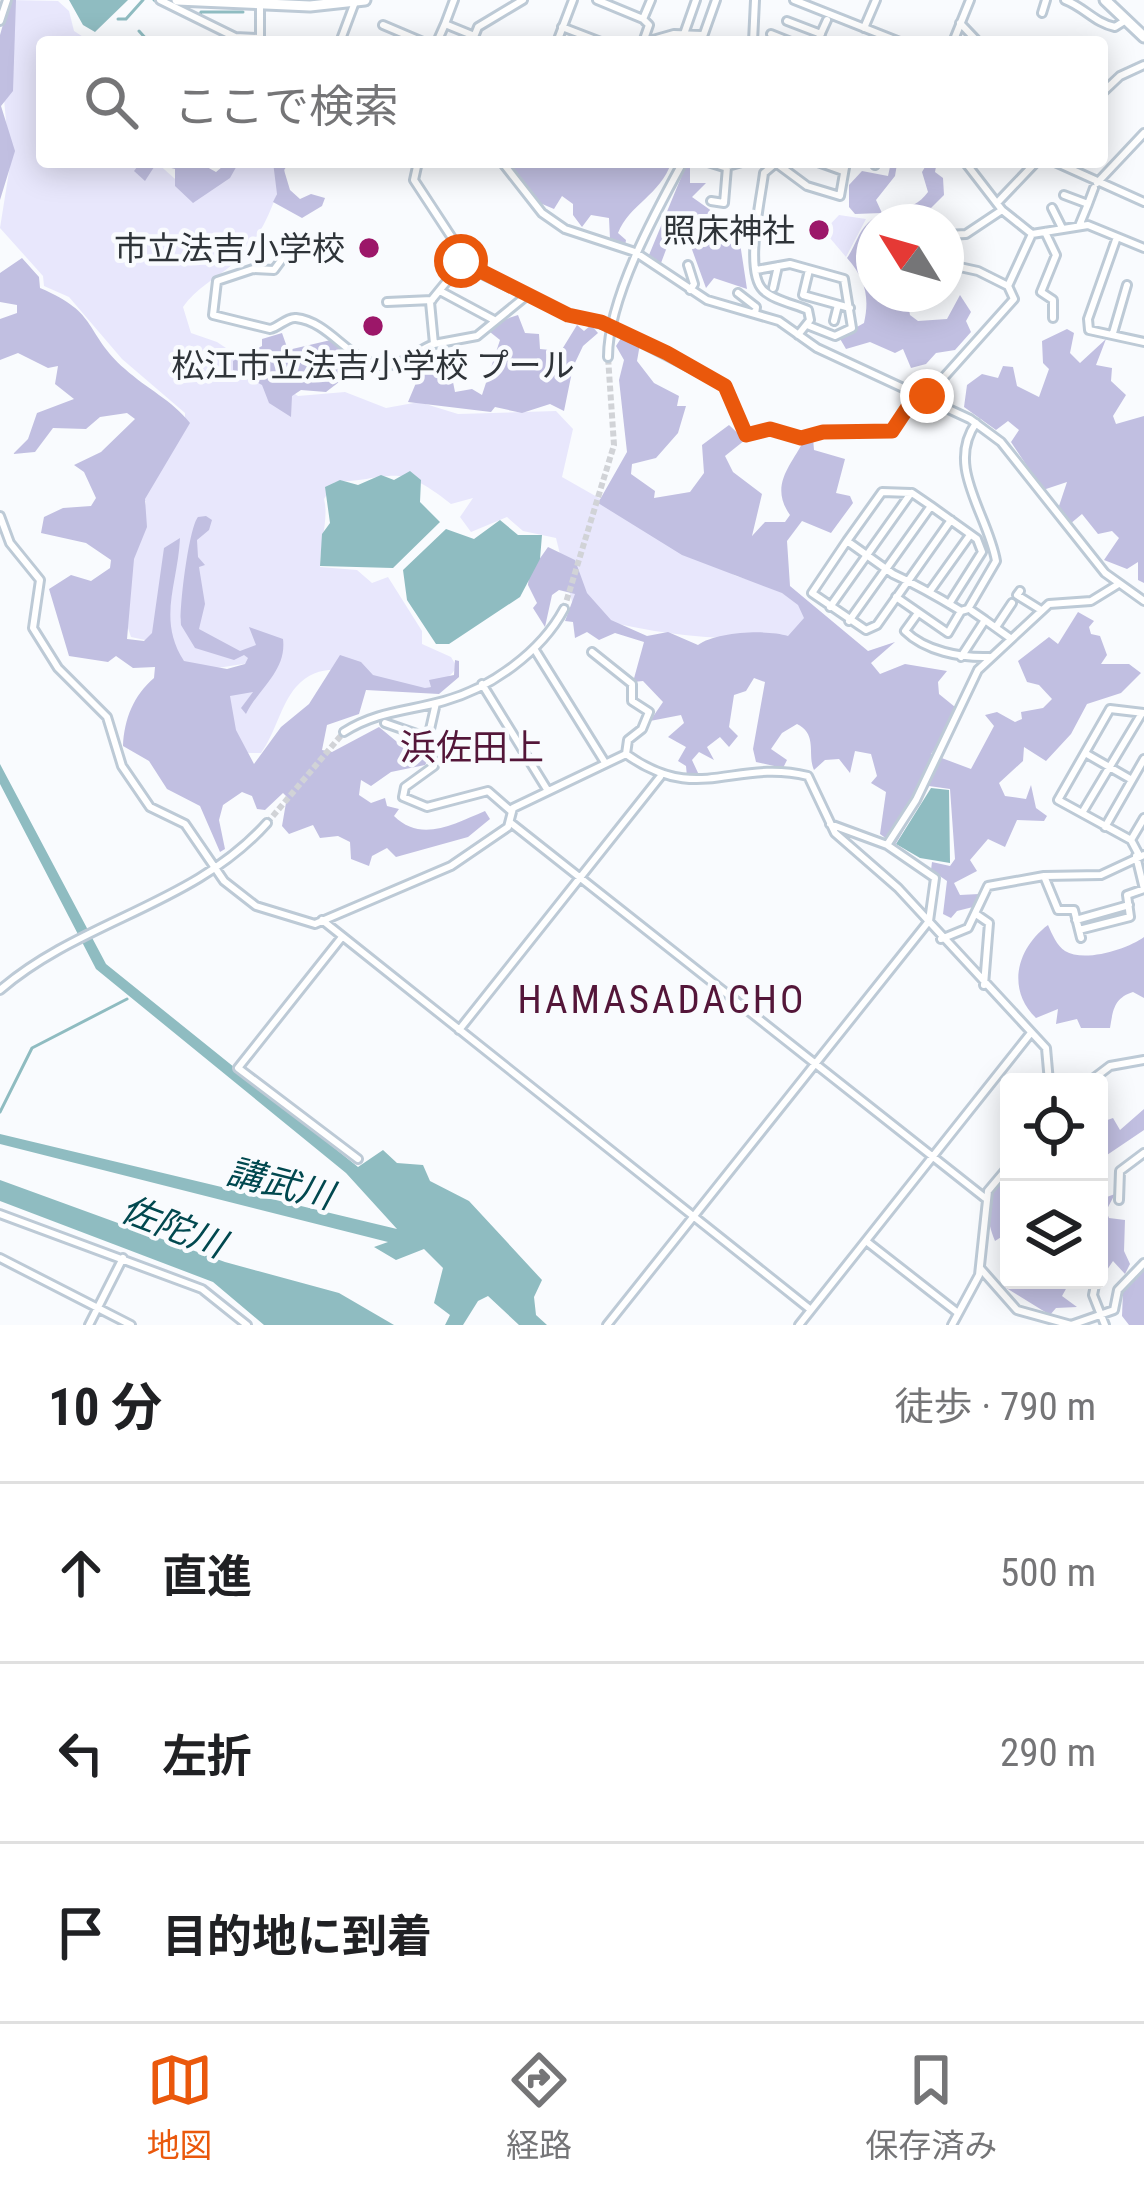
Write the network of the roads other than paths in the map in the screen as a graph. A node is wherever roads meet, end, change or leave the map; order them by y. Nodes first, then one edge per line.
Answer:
1 (7, 0) edge
2 (160, 0) edge
3 (177, 0) edge
4 (454, 0) edge
5 (523, 0) edge
6 (573, 0) edge
7 (600, 0) edge
8 (651, 0) edge
9 (697, 0) edge
10 (716, 0) edge
11 (755, 0) edge
12 (794, 0) edge
13 (876, 0) edge
14 (1046, 0) edge
15 (1065, 0) edge
16 (1105, 0) edge
17 (360, 1) edge
18 (221, 3) edge
19 (265, 3) edge
20 (310, 3) edge
21 (968, 5) edge
22 (1042, 14) dead end
23 (643, 19) junction
24 (826, 20) dead end
25 (1126, 20) junction
26 (0, 21) edge
27 (787, 21) dead end
28 (960, 23) junction
29 (445, 24) junction
30 (383, 25) dead end
31 (562, 27) junction
32 (864, 28) junction
33 (684, 34) junction
34 (771, 34) dead end
35 (233, 36) edge
36 (260, 36) edge
37 (343, 36) edge
38 (409, 36) edge
39 (440, 36) edge
40 (467, 36) edge
41 (476, 36) edge
42 (559, 36) edge
43 (585, 36) edge
44 (647, 36) edge
45 (674, 36) edge
46 (691, 36) edge
47 (702, 36) edge
48 (753, 36) edge
49 (776, 36) edge
50 (815, 36) edge
51 (820, 36) edge
52 (884, 36) edge
53 (955, 36) edge
54 (972, 36) edge
55 (1144, 37) edge
56 (1144, 65) edge
57 (1108, 87) edge
58 (1144, 133) edge
59 (416, 168) edge
60 (510, 168) edge
61 (680, 168) edge
62 (727, 168) edge
63 (770, 168) edge
64 (784, 168) edge
65 (845, 168) edge
66 (969, 168) edge
67 (1031, 168) edge
68 (1066, 168) edge
69 (1095, 183) junction
70 (1064, 195) dead end
71 (711, 201) dead end
72 (1144, 202) edge
73 (1088, 204) junction
74 (999, 207) junction
75 (1052, 208) dead end
76 (1079, 226) junction
77 (1062, 228) junction
78 (1045, 232) junction
79 (964, 234) edge
80 (1032, 234) junction
81 (1117, 237) junction
82 (296, 240) dead end
83 (1144, 248) edge
84 (640, 256) junction
85 (460, 264) junction
86 (688, 265) dead end
87 (778, 266) junction
88 (964, 268) edge
89 (809, 269) junction
90 (756, 270) junction
91 (1008, 286) junction
92 (773, 288) dead end
93 (690, 290) junction
94 (440, 291) junction
95 (737, 293) dead end
96 (527, 295) junction
97 (1138, 298) dead end
98 (432, 300) junction
99 (387, 302) dead end
100 (838, 305) junction
101 (850, 308) junction
102 (755, 314) junction
103 (1053, 318) dead end
104 (494, 320) junction
105 (833, 321) dead end
106 (807, 324) junction
107 (609, 326) junction
108 (1112, 334) junction
109 (798, 335) junction
110 (1144, 342) edge
111 (434, 344) junction
112 (608, 357) tunnel mouth
113 (918, 392) junction
114 (927, 396) junction
115 (976, 423) junction
116 (911, 493) junction
117 (931, 506) junction
118 (0, 516) edge
119 (951, 520) junction
120 (970, 534) junction
121 (847, 542) junction
122 (867, 555) junction
123 (887, 569) junction
124 (908, 580) junction
125 (1117, 585) junction
126 (930, 591) junction
127 (1020, 591) dead end
128 (896, 597) junction
129 (1144, 601) edge
130 (949, 604) junction
131 (1012, 604) dead end
132 (830, 608) junction
133 (564, 609) tunnel mouth
134 (972, 610) dead end
135 (1041, 610) junction
136 (961, 611) junction
137 (918, 613) junction
138 (985, 620) junction
139 (849, 621) junction
140 (996, 627) junction
141 (1010, 638) junction
142 (535, 650) junction
143 (592, 652) dead end
144 (961, 657) junction
145 (990, 657) junction
146 (482, 683) junction
147 (436, 704) junction
148 (1143, 712) edge
149 (386, 723) dead end
150 (344, 732) tunnel mouth
151 (428, 738) junction
152 (1084, 753) junction
153 (626, 754) junction
154 (1144, 759) edge
155 (604, 761) junction
156 (1107, 766) junction
157 (660, 777) junction
158 (1132, 780) junction
159 (548, 790) junction
160 (511, 811) junction
161 (1082, 813) junction
162 (1144, 818) edge
163 (267, 823) tunnel mouth
164 (511, 823) junction
165 (830, 824) junction
166 (1106, 827) junction
167 (1131, 840) junction
168 (886, 845) junction
169 (1139, 856) edge
170 (217, 870) junction
171 (1044, 875) junction
172 (581, 878) junction
173 (1130, 905) junction
174 (976, 914) junction
175 (322, 920) junction
176 (1076, 920) junction
177 (927, 924) junction
178 (342, 938) junction
179 (941, 938) junction
180 (984, 986) junction
181 (0, 990) edge
182 (459, 1030) junction
183 (1030, 1034) junction
184 (1144, 1060) edge
185 (816, 1064) junction
186 (1048, 1073) edge
187 (1100, 1073) edge
188 (932, 1156) junction
189 (1142, 1158) edge
190 (358, 1159) dead end
191 (1000, 1179) edge
192 (986, 1198) junction
193 (1118, 1200) dead end
194 (0, 1214) edge
195 (694, 1216) junction
196 (866, 1240) junction
197 (0, 1258) edge
198 (123, 1258) junction
199 (1144, 1263) edge
200 (980, 1268) junction
201 (1094, 1289) edge
202 (98, 1308) junction
203 (811, 1310) junction
204 (958, 1313) junction
205 (1104, 1314) junction
206 (89, 1325) edge
207 (131, 1325) edge
208 (247, 1325) edge
209 (607, 1325) edge
210 (799, 1325) edge
211 (952, 1325) edge
212 (1105, 1325) edge

1 - 26 street
2 - 35 street
3 - 18 main road
4 - 29 street
5 - 41 street
6 - 31 street
7 - 23 street
8 - 23 street
9 - 33 street
10 - 47 street
11 - 48 street
12 - 32 street
13 - 32 street
14 - 22 street
15 - 25 street
16 - 25 main road
17 - 20 main road
17 - 37 street
18 - 19 main road
19 - 20 main road
19 - 36 street
21 - 28 street
23 - 44 street
24 - 51 street
25 - 55 main road
27 - 50 street
28 - 53 street
28 - 54 street
29 - 39 street
29 - 40 street
30 - 38 street
31 - 42 street
31 - 43 street
32 - 52 street
33 - 45 street
33 - 46 street
34 - 49 street
56 - 57 street
58 - 69 street
59 - 85 street
60 - 84 street
61 - 84 street
62 - 71 street
63 - 90 street
64 - 65 street
66 - 74 street
67 - 74 street
68 - 69 street
69 - 72 street
69 - 73 street
70 - 73 street
73 - 76 street
74 - 79 street
74 - 80 street
75 - 77 street
76 - 77 street
76 - 81 street
77 - 78 street
78 - 80 street
78 - 103 street
80 - 91 street
81 - 83 street
81 - 108 street
82 - 111 street
84 - 93 street
84 - 107 street
85 - 94 street
85 - 96 street
86 - 93 street
87 - 89 street
87 - 90 street
87 - 92 street
88 - 91 street
89 - 100 street
89 - 101 street
90 - 106 street
91 - 114 street
93 - 102 street
94 - 98 street
94 - 104 street
95 - 102 street
96 - 104 street
96 - 107 street
97 - 108 street
98 - 99 street
98 - 111 street
100 - 101 street
100 - 105 street
101 - 106 street
102 - 109 street
104 - 111 street
106 - 109 street
107 - 112 street
107 - 113 street
108 - 110 street
109 - 113 street
113 - 114 street
114 - 115 street
115 - 125 street
115 - 136 street
116 - 117 street
116 - 121 street
116 - 122 street
117 - 119 street
117 - 123 street
118 - 170 street
119 - 120 street
119 - 124 street
120 - 126 street
120 - 130 street
121 - 122 street
121 - 132 street
122 - 123 street
122 - 132 street
123 - 124 street
123 - 139 street
124 - 126 street
124 - 128 street
125 - 129 street
125 - 135 street
126 - 130 street
127 - 135 street
128 - 137 street
128 - 139 street
130 - 136 street
131 - 140 street
132 - 139 street
133 - 142 street
134 - 138 street
135 - 141 street
136 - 137 street
137 - 144 street
138 - 140 street
138 - 144 street
140 - 141 street
141 - 145 street
142 - 146 street
142 - 155 street
143 - 153 street
144 - 145 street
145 - 168 street
146 - 147 street
146 - 159 street
147 - 150 street
147 - 151 street
148 - 152 street
148 - 156 street
149 - 151 street
151 - 160 street
152 - 156 street
152 - 161 street
153 - 155 street
153 - 157 street
154 - 158 street
155 - 159 street
156 - 158 street
156 - 161 street
157 - 165 street
157 - 172 street
158 - 166 street
159 - 160 street
160 - 164 street
161 - 166 street
162 - 167 street
163 - 170 street
164 - 172 street
164 - 175 street
165 - 168 street
165 - 177 street
166 - 167 street
167 - 169 street
168 - 177 street
169 - 171 street
169 - 173 street
170 - 175 street
170 - 181 street
171 - 174 street
171 - 176 street
172 - 182 street
172 - 185 street
173 - 176 street
173 - 176 street
174 - 179 street
174 - 180 street
175 - 178 street
177 - 179 street
177 - 185 street
178 - 182 street
178 - 190 street
179 - 180 street
180 - 183 street
182 - 195 street
183 - 186 street
183 - 188 street
184 - 187 street
185 - 188 street
185 - 195 street
188 - 192 street
188 - 196 street
189 - 193 street
191 - 192 street
192 - 200 street
194 - 198 street
195 - 203 street
195 - 209 street
196 - 203 street
196 - 204 street
197 - 202 street
198 - 202 street
198 - 208 street
199 - 205 street
200 - 204 street
200 - 205 street
201 - 205 street
202 - 206 street
202 - 207 street
203 - 210 street
204 - 211 street
205 - 212 street

